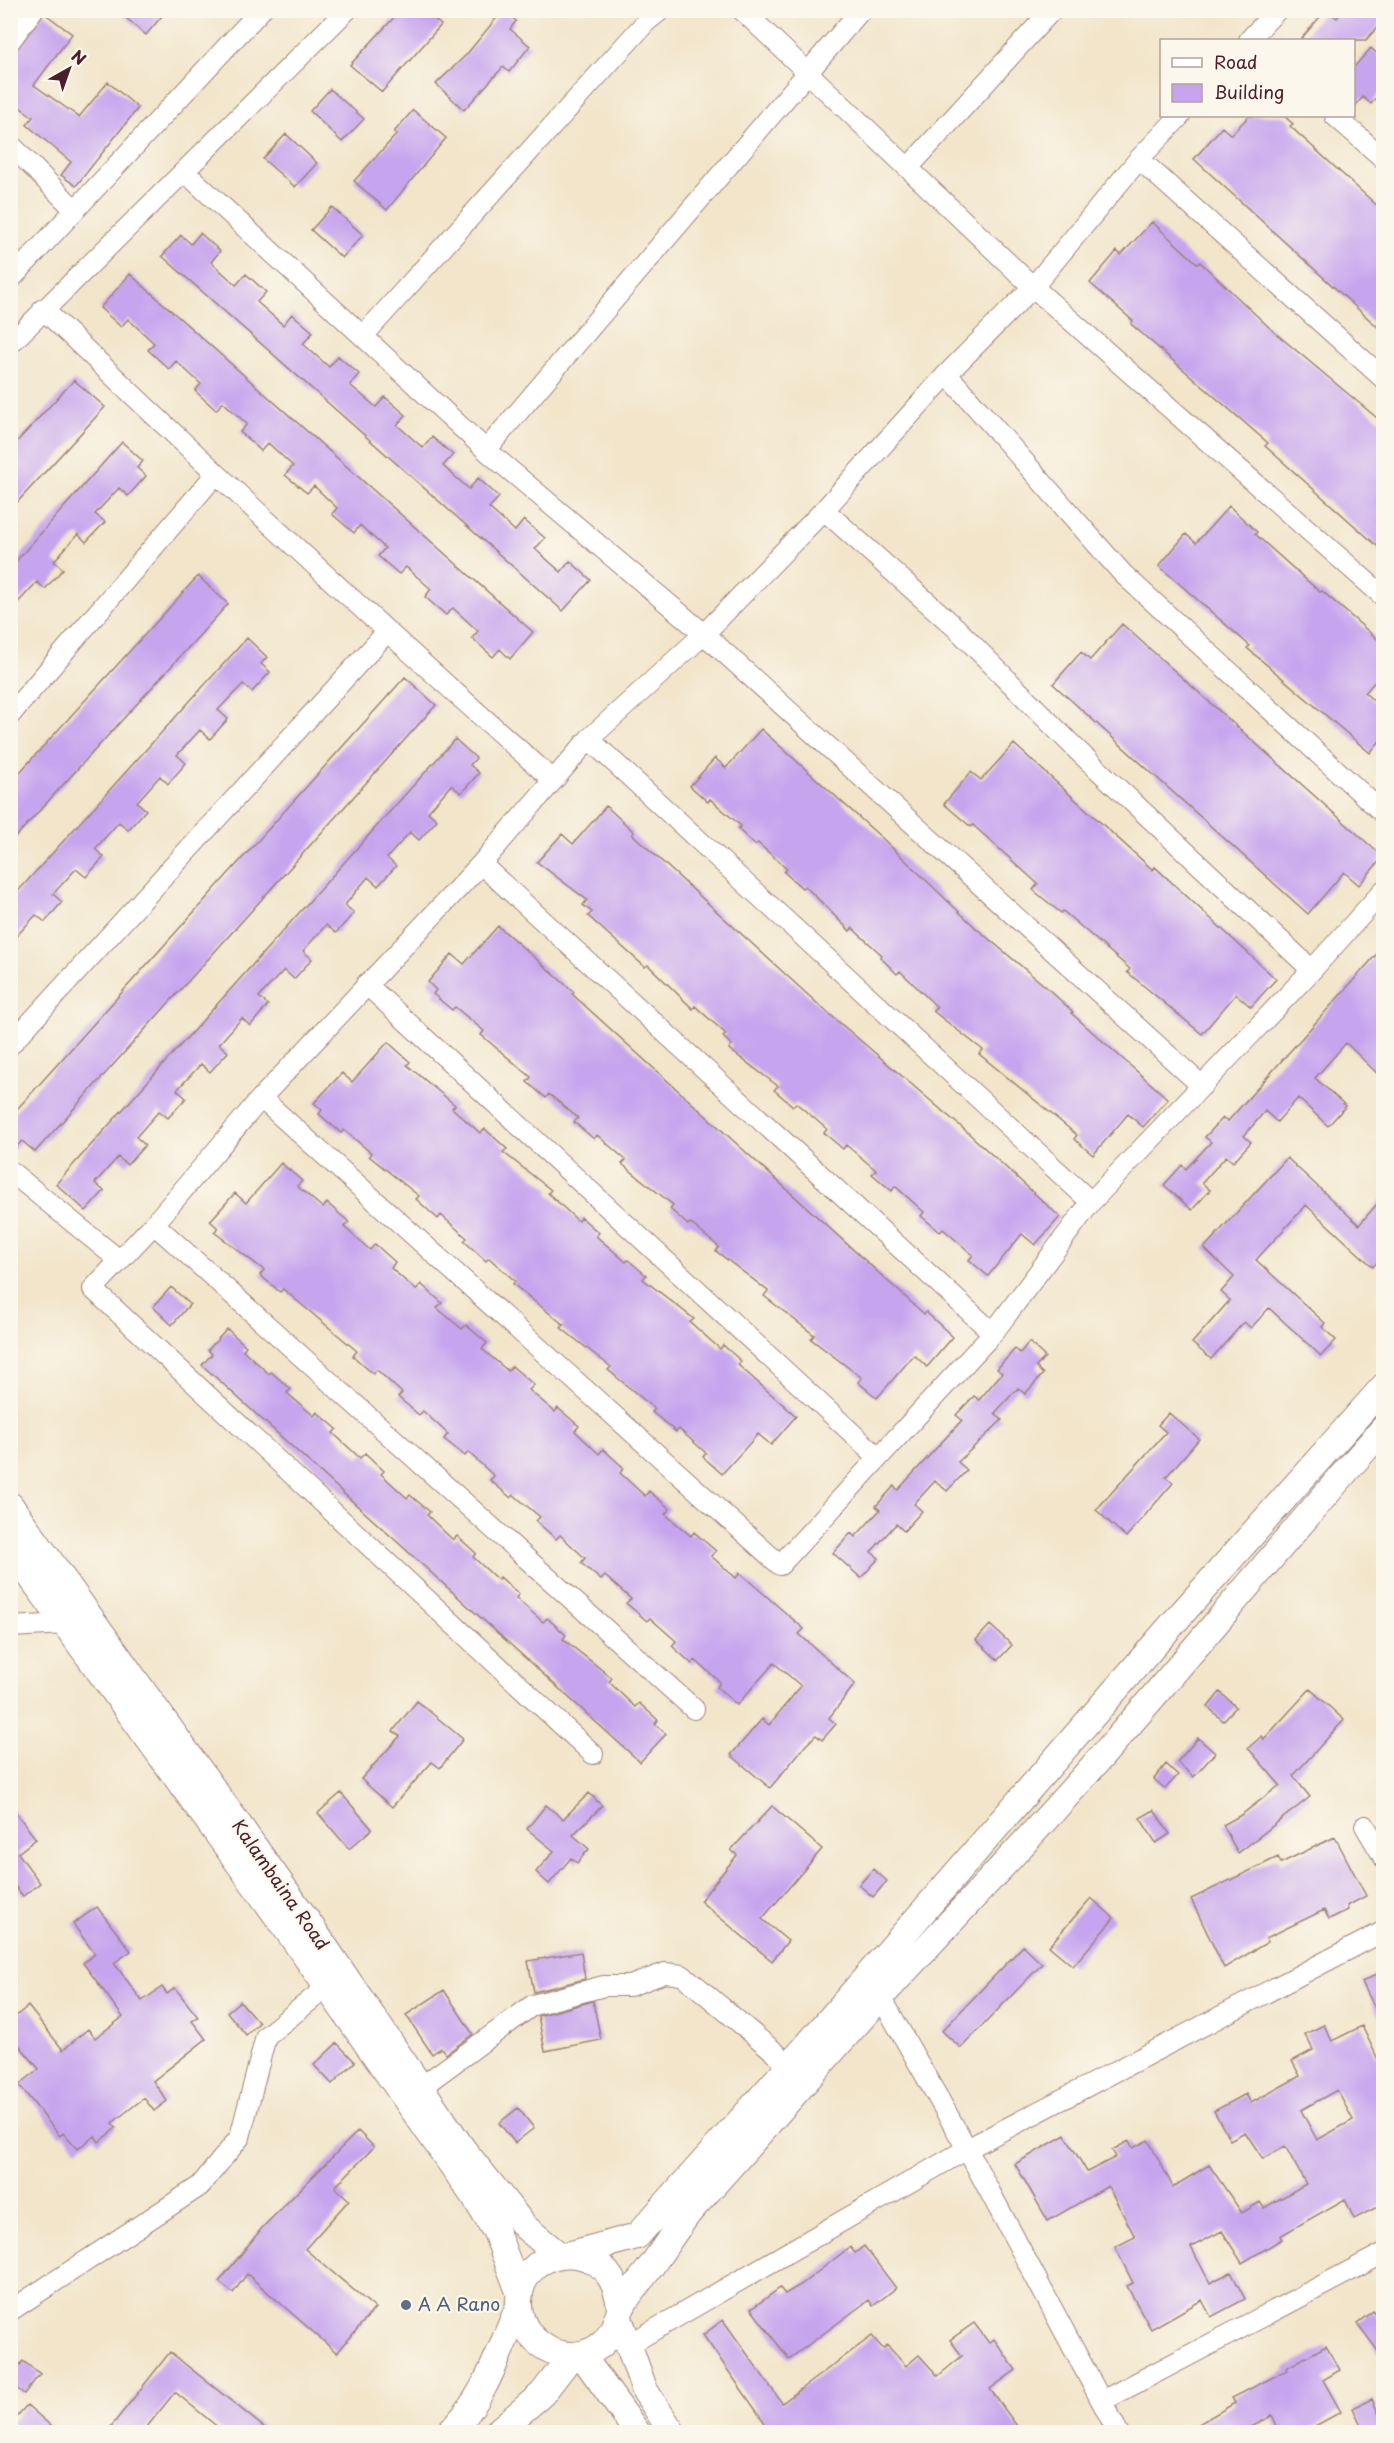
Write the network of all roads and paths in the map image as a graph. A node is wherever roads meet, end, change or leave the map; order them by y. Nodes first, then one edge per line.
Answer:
1 (33, 10) edge
2 (261, 10) edge
3 (347, 10) edge
4 (661, 10) edge
5 (742, 10) edge
6 (861, 10) edge
7 (1052, 10) edge
8 (1277, 10) edge
9 (1252, 39) edge
10 (10, 41) edge
11 (807, 71) junction
12 (1179, 117) edge
13 (1336, 117) edge
14 (10, 144) edge
15 (1139, 159) junction
16 (1383, 159) edge
17 (908, 168) junction
18 (185, 172) junction
19 (74, 209) junction
20 (10, 280) edge
21 (1033, 287) junction
22 (43, 309) junction
23 (363, 336) junction
24 (10, 344) edge
25 (947, 374) junction
26 (1383, 379) edge
27 (486, 450) junction
28 (215, 475) junction
29 (824, 510) junction
30 (1383, 597) edge
31 (386, 633) junction
32 (704, 634) junction
33 (10, 715) edge
34 (589, 739) junction
35 (554, 780) junction
36 (1383, 813) edge
37 (481, 864) junction
38 (1383, 890) edge
39 (1312, 970) junction
40 (366, 984) junction
41 (10, 1045) edge
42 (1202, 1086) junction
43 (261, 1098) junction
44 (10, 1171) edge
45 (1091, 1202) junction
46 (154, 1224) junction
47 (119, 1260) junction
48 (993, 1333) junction
49 (1383, 1386) edge
50 (1383, 1428) edge
51 (878, 1457) junction
52 (10, 1506) edge
53 (10, 1548) edge
54 (66, 1624) junction
55 (10, 1628) edge
56 (694, 1709) dead end
57 (593, 1754) dead end
58 (1365, 1826) dead end
59 (1383, 1858) edge
60 (1383, 1931) edge
61 (327, 1987) junction
62 (881, 1997) junction
63 (790, 2065) junction
64 (421, 2087) junction
65 (967, 2149) junction
66 (1383, 2253) edge
67 (565, 2254) junction
68 (519, 2300) junction
69 (10, 2311) edge
70 (620, 2314) junction
71 (628, 2345) junction
72 (576, 2355) junction
73 (1102, 2401) junction
74 (449, 2433) edge
75 (497, 2433) edge
76 (637, 2433) edge
77 (672, 2433) edge
78 (1118, 2433) edge

1 - 10 street
2 - 19 street
3 - 18 street
4 - 23 street
5 - 11 street
6 - 11 street
7 - 17 street
8 - 9 street
11 - 17 street
11 - 27 street
12 - 15 street
13 - 16 street
14 - 19 street
15 - 21 street
15 - 26 street
17 - 21 street
18 - 22 street
18 - 23 street
19 - 20 street
21 - 25 street
21 - 30 street
22 - 24 street
22 - 28 street
23 - 27 street
25 - 29 street
25 - 36 street
27 - 32 street
28 - 31 street
28 - 33 street
29 - 32 street
29 - 39 street
31 - 35 street
31 - 41 street
32 - 34 street
32 - 42 street
34 - 35 street
34 - 45 street
35 - 37 street
37 - 40 street
37 - 48 street
38 - 39 street
39 - 42 street
40 - 43 street
40 - 51 street
42 - 45 street
43 - 46 street
43 - 51 street
44 - 47 street
45 - 48 street
46 - 47 street
46 - 56 street
47 - 57 street
48 - 51 street
49 - 63 main road
50 - 62 main road
52 - 64 main road, Kalambaina Road
53 - 54 main road, Kalambaina Road
54 - 55 street
54 - 61 main road, Kalambaina Road
58 - 59 street
60 - 65 street
61 - 68 main road, Kalambaina Road
61 - 69 street
62 - 65 street
62 - 70 main road
63 - 64 street
63 - 67 main road
64 - 67 main road, Kalambaina Road
65 - 71 street
65 - 73 street
66 - 73 street
67 - 68 main road
67 - 70 main road
68 - 72 main road
68 - 74 main road
70 - 71 main road
70 - 72 main road
71 - 77 main road
72 - 75 main road
72 - 76 main road
73 - 78 street

